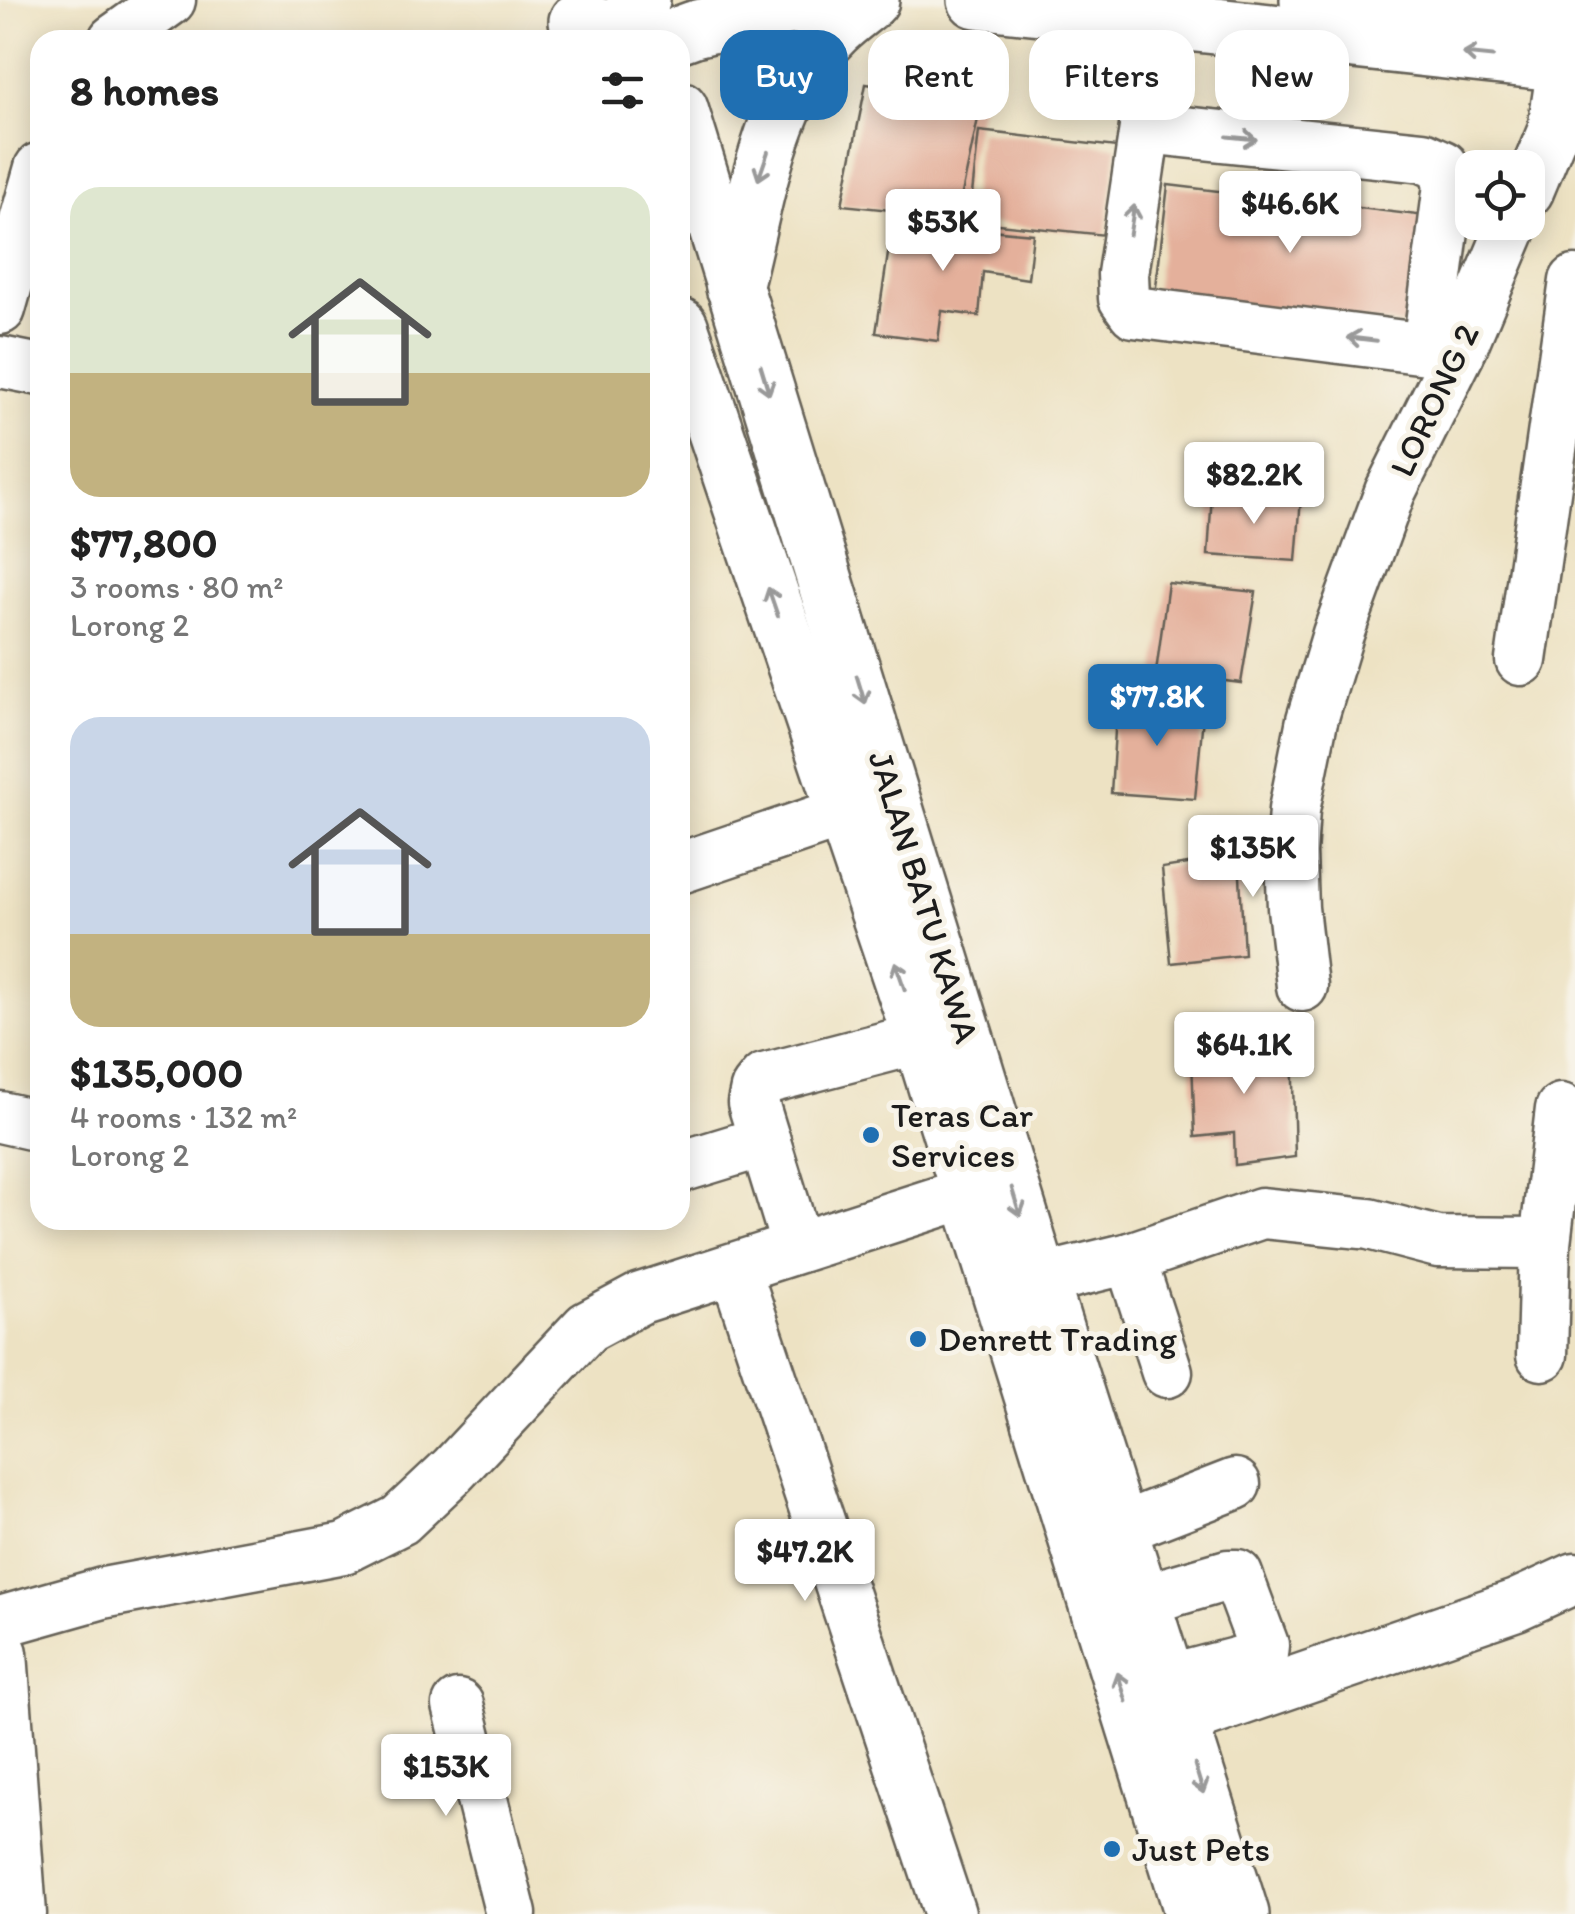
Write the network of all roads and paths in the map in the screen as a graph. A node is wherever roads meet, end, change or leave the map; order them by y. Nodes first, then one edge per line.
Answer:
1 (170, 0) edge
2 (817, 0) edge
3 (871, 0) edge
4 (1308, 0) edge
5 (998, 1) edge
6 (1501, 10) edge
7 (1157, 20) junction
8 (622, 25) edge
9 (128, 30) edge
10 (1571, 50) edge
11 (1146, 128) junction
12 (690, 142) edge
13 (1545, 150) edge
14 (30, 203) edge
15 (1504, 240) edge
16 (1575, 281) edge
17 (734, 287) junction
18 (0, 309) edge
19 (1443, 350) junction
20 (690, 355) edge
21 (0, 362) edge
22 (30, 368) edge
23 (1521, 660) dead end
24 (845, 812) junction
25 (690, 865) edge
26 (1302, 986) dead end
27 (920, 1038) junction
28 (1560, 1109) dead end
29 (0, 1117) edge
30 (30, 1124) edge
31 (765, 1141) junction
32 (690, 1164) edge
33 (967, 1193) junction
34 (1545, 1244) junction
35 (797, 1246) junction
36 (1130, 1258) junction
37 (736, 1269) junction
38 (1040, 1280) junction
39 (1542, 1355) dead end
40 (1167, 1372) dead end
41 (1235, 1484) dead end
42 (1119, 1528) junction
43 (1575, 1578) edge
44 (1142, 1600) junction
45 (0, 1643) edge
46 (1174, 1701) junction
47 (458, 1705) dead end
48 (20, 1914) edge
49 (511, 1914) edge
50 (950, 1914) edge
51 (1193, 1914) edge
52 (1242, 1914) edge

1 - 9 street
2 - 8 main road
3 -> 17 main road
4 - 6 main road
5 - 7 main road
6 - 10 main road
10 -> 7 main road
7 - 11 street
10 - 13 street
11 -> 19 street
19 -> 11 street
12 - 17 main road, JALAN BATU KAWA
14 - 18 street
15 - 19 street, LORONG 2
16 - 23 street
17 -> 38 main road, JALAN BATU KAWA
19 - 26 street, LORONG 2
24 -> 20 main road, JALAN BATU KAWA
21 - 22 street
24 - 25 street
27 -> 24 main road, JALAN BATU KAWA
27 - 31 street
27 - 33 main road, JALAN BATU KAWA
28 - 34 street
29 - 30 street
31 - 32 street
31 - 35 street
33 - 35 street
51 -> 33 main road, JALAN BATU KAWA
34 - 36 street
34 - 39 street
35 - 37 street
36 - 38 street
36 - 40 street
37 - 45 street
37 - 50 street
38 - 42 main road, JALAN BATU KAWA
41 - 42 street
42 - 44 main road, JALAN BATU KAWA
43 - 46 street
44 - 46 main road, JALAN BATU KAWA
44 - 46 street
45 - 48 street
46 -> 52 main road, JALAN BATU KAWA
47 - 49 street

